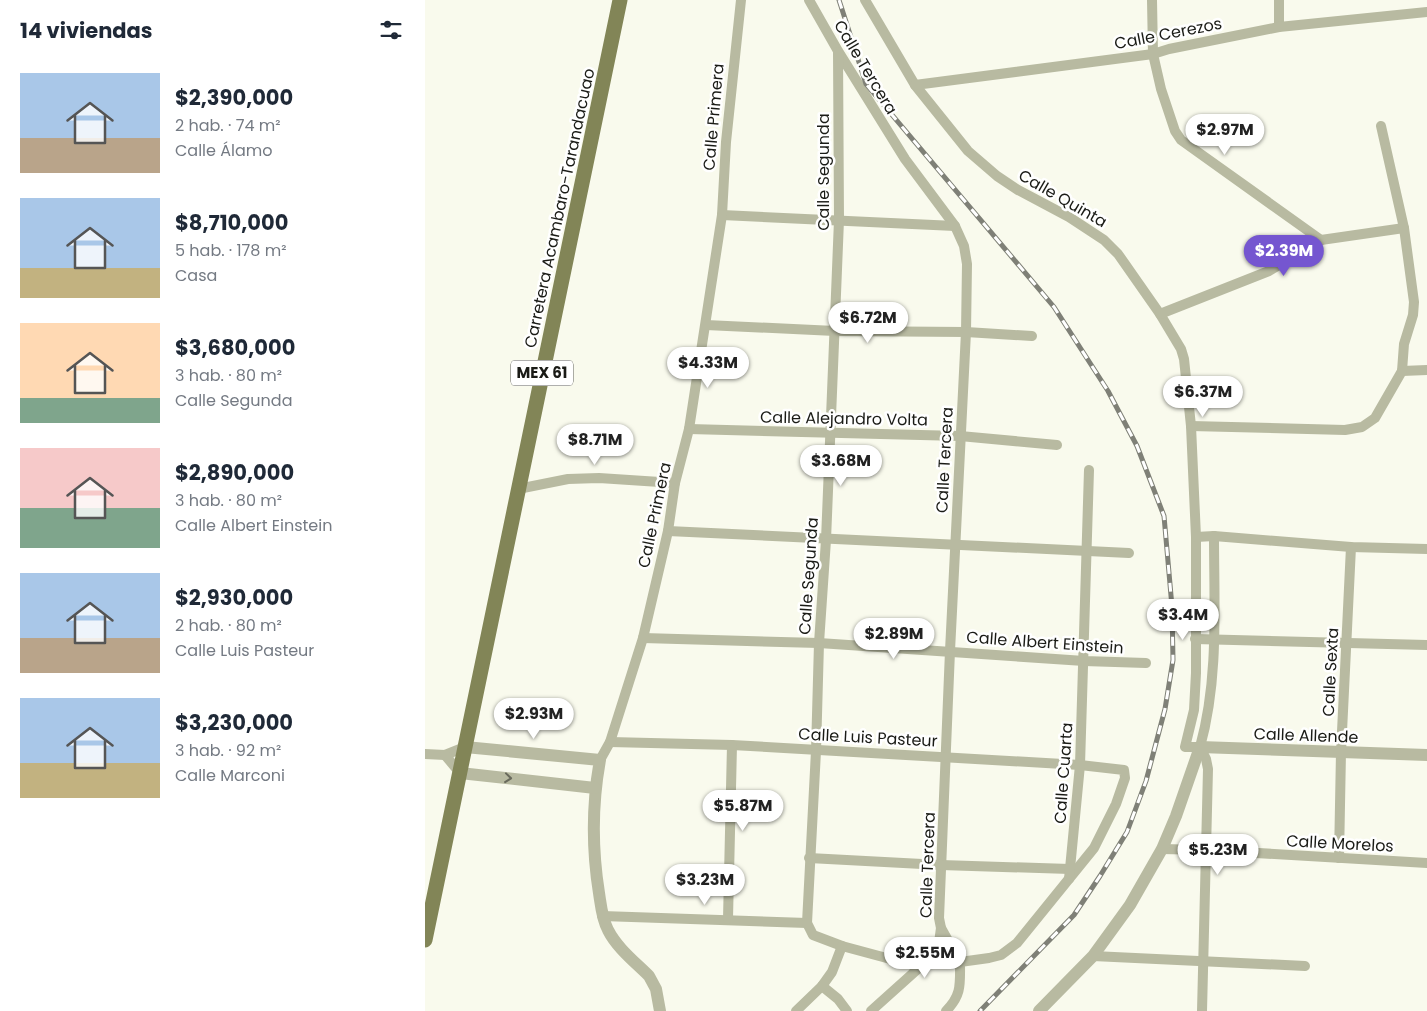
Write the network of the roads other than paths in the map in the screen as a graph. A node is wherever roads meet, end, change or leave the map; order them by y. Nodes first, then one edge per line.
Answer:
1 (620, 0) edge
2 (741, 0) edge
3 (809, 0) edge
4 (865, 0) edge
5 (1152, 0) edge
6 (1279, 0) edge
7 (1427, 12) edge
8 (1279, 27) junction
9 (838, 51) junction
10 (1153, 54) junction
11 (915, 84) junction
12 (1381, 126) dead end
13 (722, 215) junction
14 (839, 220) junction
15 (955, 226) junction
16 (1404, 228) junction
17 (1321, 240) junction
18 (1160, 314) junction
19 (706, 325) junction
20 (835, 332) junction
21 (966, 332) junction
22 (1032, 336) dead end
23 (1427, 370) edge
24 (1402, 371) junction
25 (1191, 426) junction
26 (689, 429) junction
27 (831, 432) junction
28 (960, 436) junction
29 (1057, 445) dead end
30 (1089, 470) dead end
31 (675, 483) junction
32 (518, 489) junction
33 (669, 531) junction
34 (1214, 536) junction
35 (1196, 537) junction
36 (826, 540) junction
37 (955, 546) junction
38 (1351, 546) junction
39 (1427, 549) edge
40 (1087, 552) junction
41 (1129, 553) dead end
42 (643, 638) junction
43 (1195, 638) junction
44 (1214, 639) junction
45 (819, 643) junction
46 (1346, 643) junction
47 (1427, 645) edge
48 (950, 651) junction
49 (1084, 660) junction
50 (1145, 663) dead end
51 (610, 742) junction
52 (732, 745) junction
53 (1185, 746) joint
54 (465, 747) junction
55 (1200, 747) junction
56 (816, 750) junction
57 (1341, 752) junction
58 (425, 754) edge
59 (445, 755) junction
60 (1427, 755) edge
61 (947, 757) junction
62 (600, 760) junction
63 (1080, 766) junction
64 (460, 773) junction
65 (595, 788) junction
66 (1162, 849) junction
67 (1206, 850) junction
68 (809, 858) junction
69 (1339, 858) junction
70 (1427, 863) edge
71 (941, 865) junction
72 (1069, 874) junction
73 (602, 916) junction
74 (728, 919) junction
75 (807, 922) junction
76 (941, 928) junction
77 (425, 940) edge
78 (842, 946) junction
79 (1093, 956) junction
80 (1204, 961) junction
81 (960, 962) junction
82 (1305, 966) dead end
83 (920, 967) junction
84 (822, 986) junction
85 (660, 1011) edge
86 (796, 1011) edge
87 (847, 1011) edge
88 (871, 1011) edge
89 (946, 1011) edge
90 (1039, 1011) edge
91 (1202, 1011) edge

1 - 32 main road, Carretera Acambaro-Tarandacuao / MEX 61
2 - 13 street, Calle Primera
3 - 9 street, Calle Tercera
4 - 11 street, Calle Quinta
5 - 10 street
6 - 8 street
7 - 8 street, Calle Cerezos
8 - 10 street, Calle Cerezos
9 - 14 street, Calle Segunda
9 - 15 street, Calle Tercera
10 - 11 street, Calle Cerezos
10 - 17 street
11 - 18 street, Calle Quinta
12 - 16 street
13 - 14 street
13 - 19 street, Calle Primera
14 - 15 street
14 - 20 street, Calle Segunda
15 - 21 street, Calle Tercera
16 - 17 street
16 - 24 street
17 - 18 street
18 - 25 street, Calle Quinta
19 - 20 street
19 - 26 street, Calle Primera
20 - 21 street
20 - 27 street, Calle Segunda
21 - 22 street
21 - 28 street, Calle Tercera
23 - 24 street
24 - 25 street
25 - 35 street, Calle Quinta
26 - 27 street, Calle Alejandro Volta
26 - 31 street, Calle Primera
27 - 28 street, Calle Alejandro Volta
27 - 36 street, Calle Segunda
28 - 29 street, Calle Alejandro Volta
28 - 37 street, Calle Tercera
30 - 40 street, Calle Cuarta
31 - 32 street
31 - 33 street, Calle Primera
32 - 54 main road, Carretera Acambaro-Tarandacuao / MEX 61
33 - 36 street
33 - 42 street, Calle Primera
34 - 35 street
34 - 38 street
34 - 44 street
35 - 43 street, Calle Quinta
36 - 37 street
36 - 45 street, Calle Segunda
37 - 40 street
37 - 48 street, Calle Tercera
38 - 39 street
38 - 46 street, Calle Sexta
40 - 41 street
40 - 49 street, Calle Cuarta
42 - 45 street, Calle Albert Einstein
42 - 51 street, Calle Primera
43 - 44 street
43 - 53 street, Calle Quinta
44 - 46 street
44 - 55 street
45 - 48 street, Calle Albert Einstein
45 - 56 street, Calle Segunda
46 - 47 street
46 - 57 street, Calle Sexta
48 - 49 street, Calle Albert Einstein
48 - 61 street, Calle Tercera
49 - 50 street, Calle Albert Einstein
49 - 63 street, Calle Cuarta
51 - 52 street, Calle Luis Pasteur
51 - 62 street, Calle Primera
52 - 56 street, Calle Luis Pasteur
52 - 74 street
53 - 55 street, Calle Allende
54 - 59 street
54 - 62 street
54 - 64 main road, MEX 61
55 - 57 street, Calle Allende
55 - 66 street
55 - 67 street
56 - 61 street, Calle Luis Pasteur
56 - 68 street, Calle Segunda
57 - 60 street, Calle Allende
57 - 69 street, Calle Sexta
58 - 59 street
59 - 64 street
61 - 63 street, Calle Luis Pasteur
61 - 71 street, Calle Tercera
62 - 65 street, Calle Primera
63 - 72 street, Calle Cuarta
63 - 72 street, Calle Luis Pasteur
64 -> 65 street
64 - 77 main road, MEX 61
65 - 73 street, Calle Primera
66 - 67 street, Calle Morelos
66 - 79 street
67 - 69 street, Calle Morelos
67 - 80 street
68 - 71 street
68 - 75 street, Calle Segunda
69 - 70 street, Calle Morelos
71 - 72 street
71 - 76 street, Calle Tercera
72 - 81 street
73 - 74 street
73 - 85 street, Calle Primera
74 - 75 street
75 - 78 street
76 - 81 street, Calle Tercera
76 - 83 street
78 - 83 street
78 - 84 street
79 - 80 street
79 - 90 street
80 - 82 street
80 - 91 street
81 - 89 street
83 - 88 street
84 - 86 street
84 - 87 street

